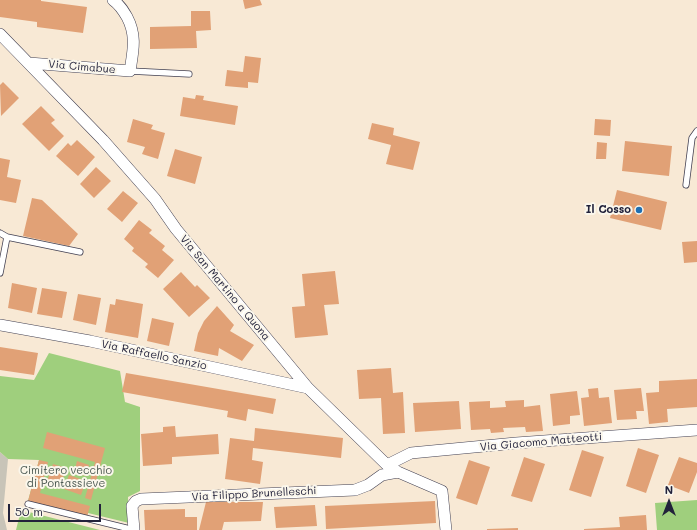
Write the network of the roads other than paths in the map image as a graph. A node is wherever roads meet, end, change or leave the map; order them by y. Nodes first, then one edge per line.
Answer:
1 (113, 0) edge
2 (0, 34) edge
3 (29, 63) junction
4 (130, 71) junction
5 (188, 74) dead end
6 (697, 131) edge
7 (686, 185) dead end
8 (0, 233) edge
9 (7, 237) junction
10 (80, 252) dead end
11 (0, 273) edge
12 (0, 324) edge
13 (308, 388) junction
14 (697, 430) edge
15 (387, 465) junction
16 (398, 472) junction
17 (28, 504) dead end
18 (134, 530) edge
19 (446, 530) edge

1 - 4 street, Via Cimabue
2 - 3 street, Via San Martino a Quona
3 - 4 street, Via Cimabue
3 - 13 street, Via San Martino a Quona
4 - 5 lane
6 - 7 lane
8 - 9 lane
9 - 10 lane
9 - 11 lane
12 - 13 street, Via Raffaello Sanzio
13 - 15 street, Via San Martino a Quona
14 - 15 street, Via Giacomo Matteotti
15 - 16 street, Via San Martino a Quona
16 - 18 street, Via Filippo Brunelleschi
16 - 19 street, Via San Martino a Quona
17 - 18 lane

